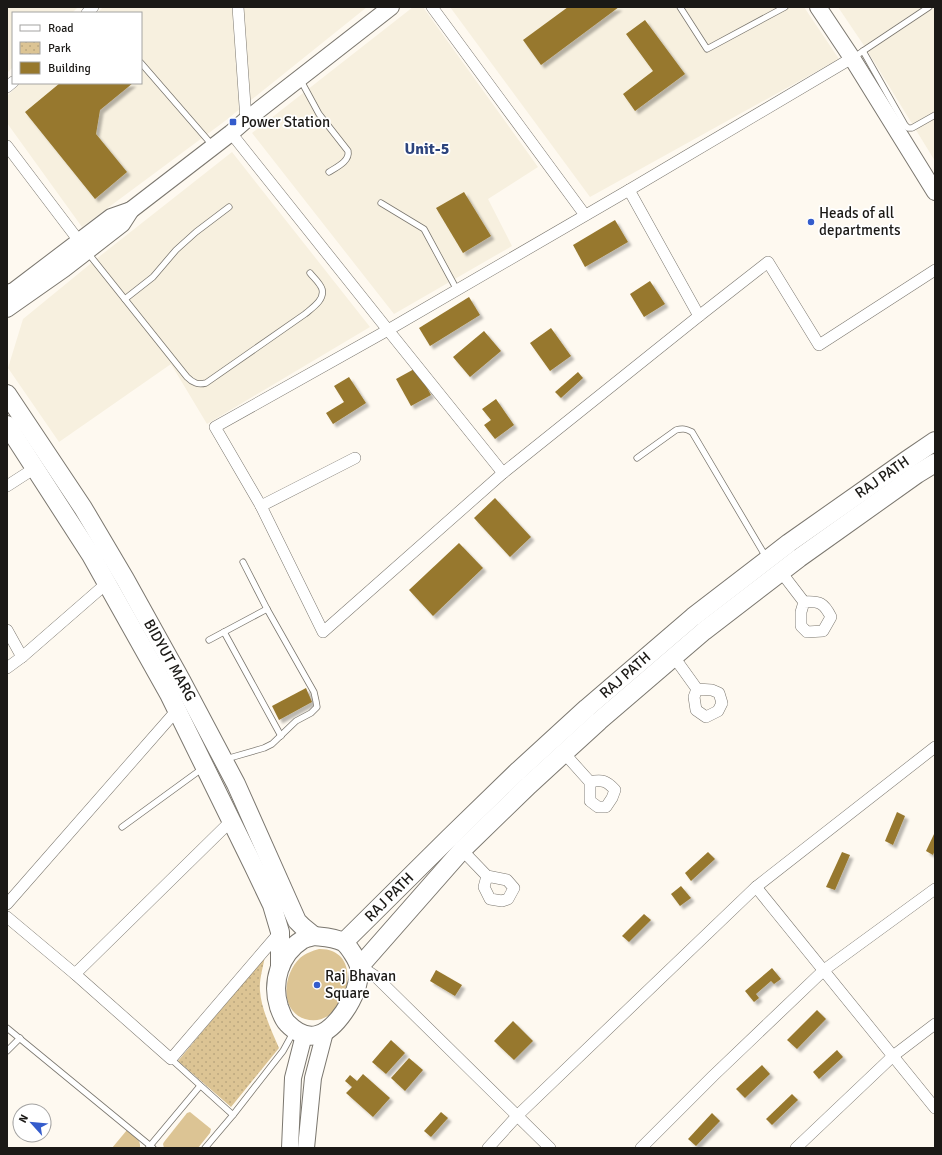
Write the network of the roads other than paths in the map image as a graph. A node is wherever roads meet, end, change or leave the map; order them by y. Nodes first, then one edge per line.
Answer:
1 (238, 7) edge
2 (391, 7) edge
3 (432, 7) edge
4 (680, 7) edge
5 (785, 7) edge
6 (818, 7) edge
7 (929, 7) edge
8 (858, 55) junction
9 (142, 64) edge
10 (300, 78) junction
11 (935, 115) edge
12 (246, 120) junction
13 (231, 133) junction
14 (7, 146) edge
15 (213, 146) junction
16 (329, 172) dead end
17 (629, 190) junction
18 (935, 192) edge
19 (381, 203) dead end
20 (229, 207) dead end
21 (585, 215) junction
22 (83, 246) junction
23 (935, 270) edge
24 (310, 273) dead end
25 (457, 290) junction
26 (8, 298) edge
27 (125, 299) junction
28 (700, 316) junction
29 (388, 330) junction
30 (7, 394) edge
31 (7, 425) edge
32 (935, 441) edge
33 (355, 458) dead end
34 (637, 458) dead end
35 (935, 463) edge
36 (35, 468) junction
37 (503, 473) junction
38 (7, 486) edge
39 (261, 506) junction
40 (767, 560) junction
41 (243, 562) dead end
42 (781, 572) junction
43 (107, 583) junction
44 (804, 602) dead end
45 (267, 609) junction
46 (7, 630) edge
47 (224, 632) junction
48 (210, 640) dead end
49 (22, 657) junction
50 (674, 657) junction
51 (7, 668) edge
52 (697, 689) dead end
53 (177, 710) junction
54 (281, 736) junction
55 (935, 747) edge
56 (564, 753) junction
57 (224, 760) junction
58 (205, 767) junction
59 (590, 782) dead end
60 (232, 820) junction
61 (122, 826) dead end
62 (462, 850) junction
63 (487, 876) dead end
64 (756, 887) junction
65 (935, 889) edge
66 (7, 904) edge
67 (7, 917) edge
68 (280, 932) junction
69 (314, 936) junction
70 (344, 942) junction
71 (360, 966) junction
72 (280, 967) junction
73 (824, 970) junction
74 (76, 974) junction
75 (375, 976) junction
76 (357, 988) junction
77 (935, 1024) edge
78 (7, 1028) edge
79 (325, 1032) junction
80 (299, 1033) junction
81 (20, 1038) junction
82 (7, 1051) edge
83 (892, 1056) junction
84 (171, 1060) junction
85 (200, 1086) junction
86 (935, 1108) edge
87 (232, 1115) junction
88 (517, 1116) junction
89 (151, 1147) edge
90 (205, 1148) edge
91 (290, 1148) edge
92 (306, 1148) edge
93 (488, 1148) edge
94 (550, 1148) edge
95 (641, 1148) edge
96 (796, 1148) edge

1 - 12 street
2 - 10 street
3 - 21 street
4 - 5 lane
6 - 8 street
7 - 8 lane
8 - 11 lane
8 - 17 street
8 - 18 street
9 - 15 lane
10 - 12 street
10 - 16 lane
12 - 13 street
13 - 15 street
13 - 29 street
14 - 22 street
15 - 22 street
17 - 21 street
17 - 28 street
19 - 25 lane
20 - 27 lane
21 - 25 street
22 - 26 street
22 - 27 lane
23 - 28 street
24 - 27 lane
25 - 29 street
28 - 37 street
29 - 37 street
29 - 39 street
30 - 57 main road, BIDYUT MARG
31 - 36 main road, BIDYUT MARG
32 - 40 main road, RAJ PATH
33 - 39 street
34 - 40 lane
35 - 42 main road, RAJ PATH
36 - 38 street
36 - 43 main road, BIDYUT MARG
37 - 39 street
40 - 70 main road, RAJ PATH
41 - 45 lane
42 - 44 street
42 - 50 main road, RAJ PATH
43 - 49 street
43 - 53 main road, BIDYUT MARG
45 - 47 lane
45 - 54 lane
46 - 49 street
47 - 48 lane
47 - 54 lane
49 - 51 street
50 - 52 street
50 - 56 main road, RAJ PATH
53 - 58 main road, BIDYUT MARG
53 - 66 street
54 - 57 lane
55 - 64 street
56 - 59 street
56 - 62 main road, RAJ PATH
57 - 69 main road, BIDYUT MARG
58 - 60 main road, BIDYUT MARG
58 - 61 lane
60 - 68 main road, BIDYUT MARG
60 - 74 street
62 - 63 street
62 - 71 main road, RAJ PATH
64 - 73 street
64 - 88 street
65 - 73 street
67 - 74 street
68 - 72 main road, BIDYUT MARG
68 - 84 street
69 - 70 main road
69 - 72 main road
70 - 71 main road
71 - 75 street
71 - 76 main road
72 - 80 main road
73 - 83 street
73 - 95 street
74 - 84 street
75 - 76 street
75 - 88 street
76 - 79 main road
77 - 83 street
78 - 81 lane
79 - 80 main road
79 - 92 street
80 - 87 lane
80 - 91 street
81 - 82 lane
81 - 89 lane
83 - 86 street
83 - 96 street
84 - 85 lane
85 - 87 lane
85 - 89 lane
87 - 90 lane
88 - 93 street
88 - 94 street

